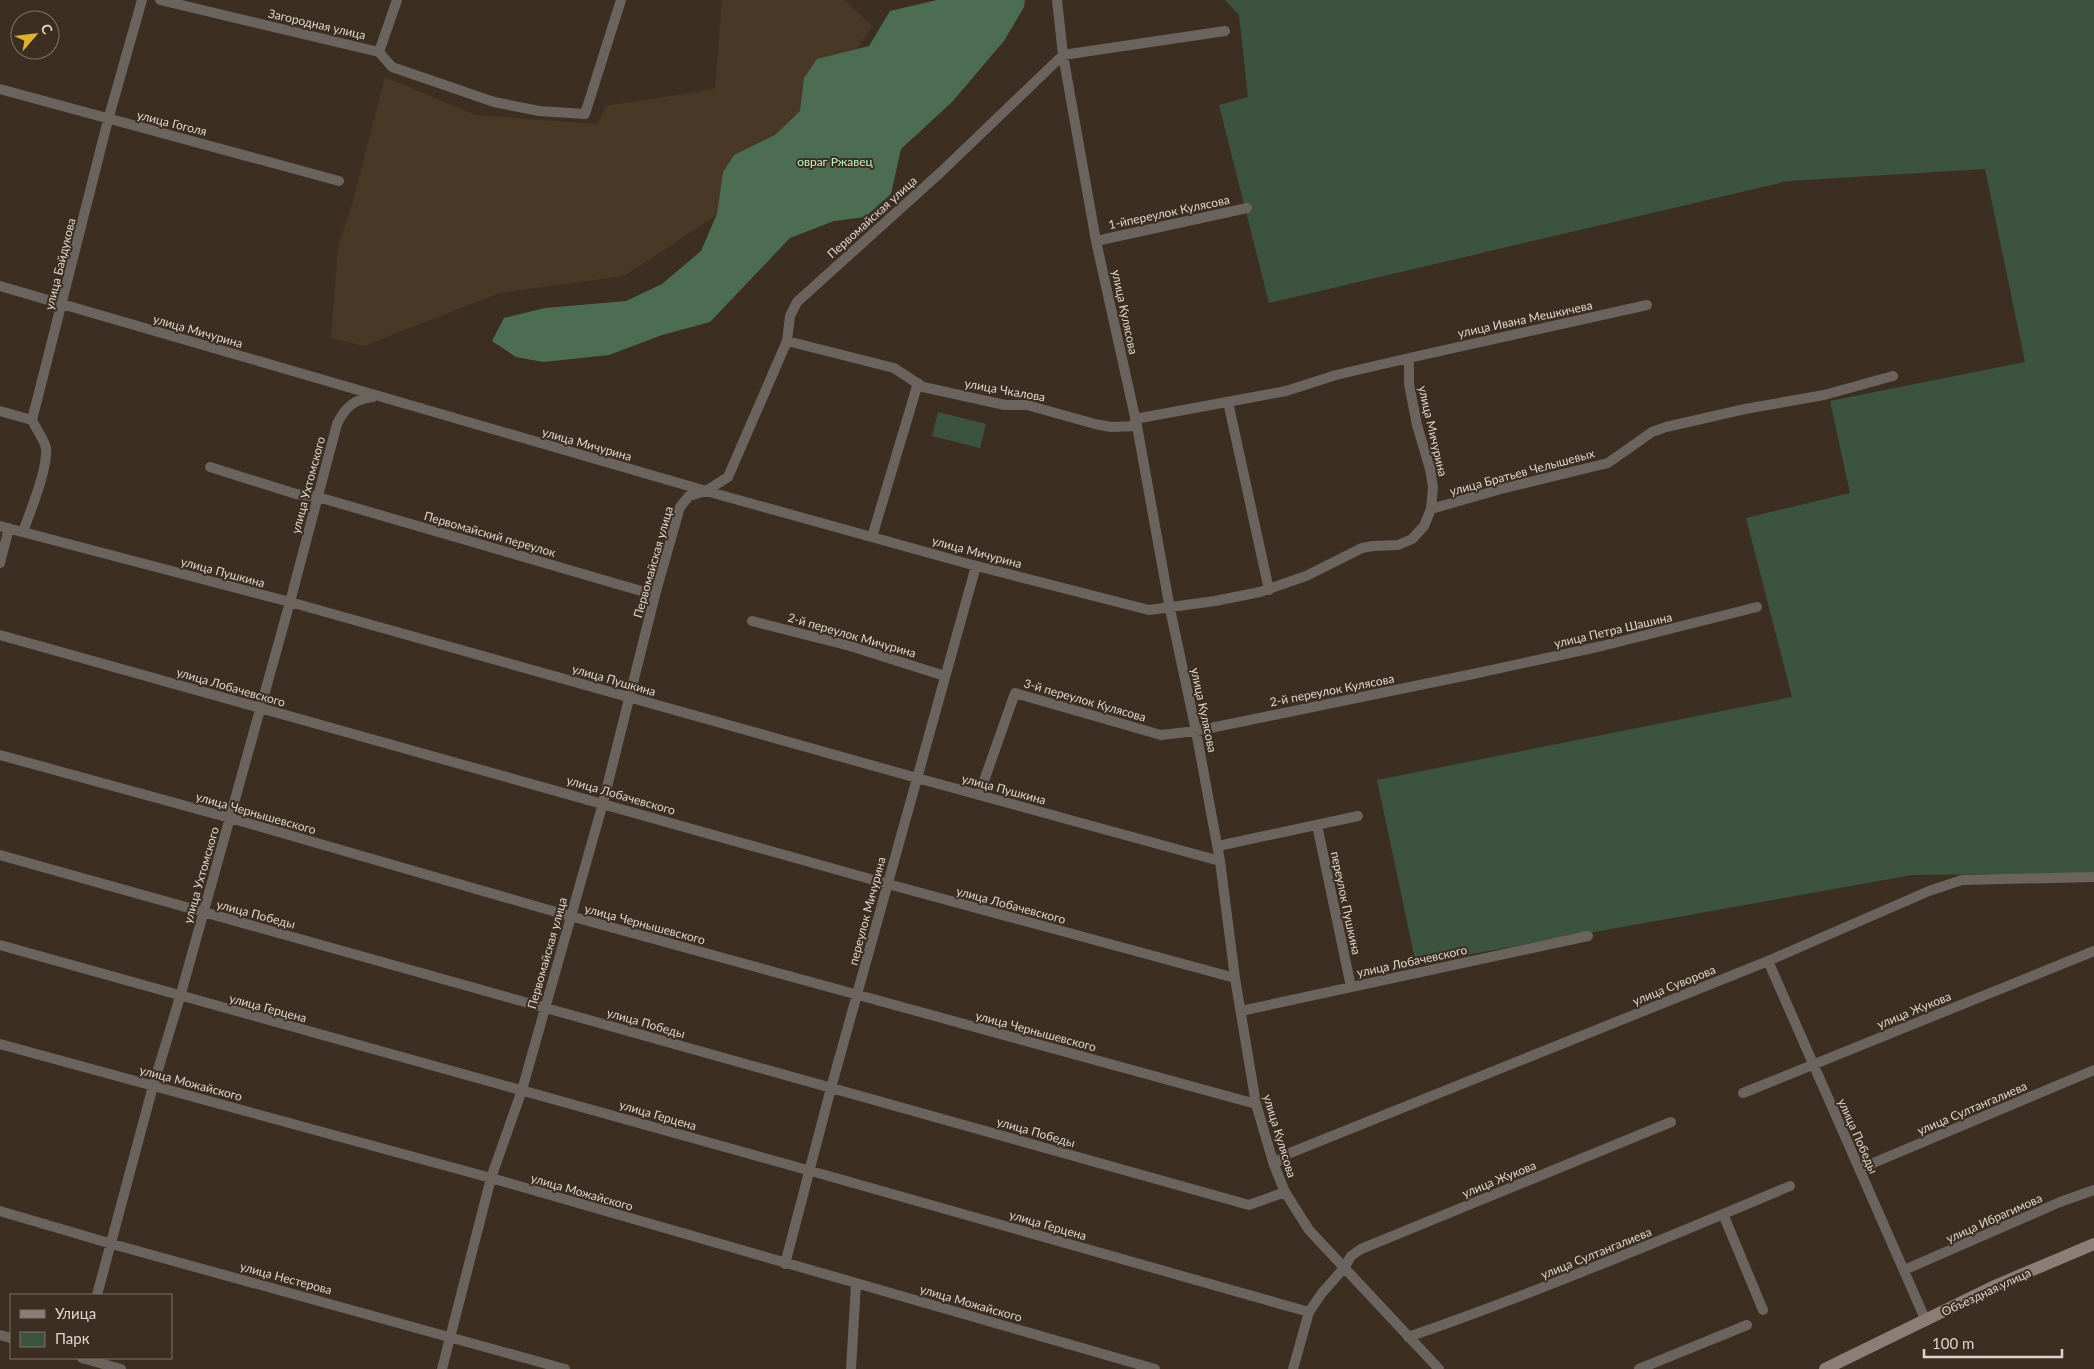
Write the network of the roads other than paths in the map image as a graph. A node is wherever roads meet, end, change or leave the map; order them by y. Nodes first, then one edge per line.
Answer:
1 (142, 0) edge
2 (160, 0) edge
3 (397, 0) edge
4 (621, 0) edge
5 (1057, 0) edge
6 (1225, 31) dead end
7 (380, 52) junction
8 (1063, 55) junction
9 (0, 89) edge
10 (108, 120) junction
11 (338, 181) dead end
12 (1247, 208) dead end
13 (1096, 241) junction
14 (0, 286) edge
15 (63, 304) junction
16 (1647, 305) dead end
17 (787, 341) junction
18 (1409, 358) junction
19 (1893, 376) dead end
20 (918, 384) junction
21 (377, 397) junction
22 (1228, 402) junction
23 (0, 411) edge
24 (32, 420) junction
25 (1136, 422) junction
26 (210, 467) dead end
27 (706, 491) junction
28 (318, 497) junction
29 (1432, 509) junction
30 (5, 527) edge
31 (23, 532) junction
32 (872, 537) junction
33 (0, 564) edge
34 (976, 566) junction
35 (1269, 590) junction
36 (655, 595) junction
37 (290, 602) junction
38 (1170, 608) junction
39 (1757, 608) dead end
40 (752, 620) dead end
41 (0, 635) edge
42 (1473, 674) joint
43 (945, 676) junction
44 (630, 697) junction
45 (260, 708) junction
46 (1196, 731) junction
47 (0, 755) edge
48 (917, 778) junction
49 (979, 795) junction
50 (603, 803) junction
51 (1358, 816) dead end
52 (230, 818) junction
53 (1317, 825) junction
54 (1218, 846) junction
55 (0, 854) edge
56 (1220, 861) junction
57 (2094, 877) edge
58 (888, 884) junction
59 (203, 913) junction
60 (570, 916) junction
61 (1588, 936) dead end
62 (0, 946) edge
63 (2094, 951) edge
64 (1768, 961) junction
65 (1235, 978) junction
66 (1351, 987) junction
67 (857, 995) junction
68 (180, 997) junction
69 (544, 1007) junction
70 (1241, 1011) junction
71 (0, 1044) edge
72 (1813, 1064) junction
73 (2094, 1070) edge
74 (153, 1086) junction
75 (831, 1088) junction
76 (522, 1090) junction
77 (1744, 1093) dead end
78 (1256, 1104) junction
79 (1671, 1122) dead end
80 (1274, 1164) junction
81 (1859, 1169) junction
82 (811, 1171) junction
83 (491, 1178) junction
84 (1790, 1186) dead end
85 (2094, 1190) edge
86 (1285, 1192) junction
87 (0, 1211) edge
88 (1723, 1214) junction
89 (112, 1244) junction
90 (2094, 1244) edge
91 (785, 1264) junction
92 (1344, 1268) junction
93 (1904, 1270) junction
94 (856, 1284) junction
95 (97, 1294) edge
96 (1763, 1310) dead end
97 (1309, 1312) junction
98 (1926, 1321) junction
99 (1747, 1325) dead end
100 (450, 1336) junction
101 (1408, 1337) junction
102 (86, 1359) edge
103 (121, 1369) edge
104 (442, 1369) edge
105 (565, 1369) edge
106 (851, 1369) edge
107 (1155, 1369) edge
108 (1294, 1369) edge
109 (1439, 1369) edge
110 (1639, 1369) edge
111 (1825, 1369) edge

1 - 10 street, улица Байдукова
2 - 7 street, Загородная улица
3 - 7 street, Загородная улица
4 - 7 street, Загородная улица
5 - 8 street, улица Кулясова
6 - 8 street
8 - 13 street, улица Кулясова
8 - 17 street, Первомайская улица
9 - 10 street, улица Гоголя
10 - 11 street, улица Гоголя
10 - 15 street, улица Байдукова
12 - 13 street, 1-йпереулок Кулясова
13 - 25 street, улица Кулясова
14 - 15 street, улица Мичурина
15 - 21 street, улица Мичурина
15 - 24 street, улица Байдукова
16 - 18 street, улица Ивана Мешкичева
17 - 20 street, улица Чкалова
17 - 27 street, Первомайская улица
18 - 22 street, улица Чкалова
18 - 29 street, улица Мичурина
19 - 29 street, улица Братьев Челышевых
20 - 25 street, улица Чкалова
20 - 32 street
21 - 27 street, улица Мичурина
21 - 28 street, улица Ухтомского
22 - 25 street, улица Чкалова
22 - 35 street
23 - 24 street
24 - 31 street
25 - 38 street, улица Кулясова
26 - 28 street, Первомайский переулок
27 - 32 street, улица Мичурина
27 - 36 street, Первомайская улица
28 - 36 street, Первомайский переулок
28 - 37 street, улица Ухтомского
29 - 35 street
30 - 31 street, улица Пушкина
30 - 33 street
31 - 37 street, улица Пушкина
32 - 34 street, улица Мичурина
34 - 38 street, улица Мичурина
34 - 43 street, переулок Мичурина
35 - 38 street
36 - 44 street, Первомайская улица
37 - 44 street, улица Пушкина
37 - 45 street, улица Ухтомского
38 - 46 street, улица Кулясова
39 - 42 street, улица Петра Шашина
40 - 43 street, 2-й переулок Мичурина
41 - 45 street, улица Лобачевского
42 - 46 street, 2-й переулок Кулясова
43 - 48 street, переулок Мичурина
44 - 48 street, улица Пушкина
44 - 50 street, Первомайская улица
45 - 50 street, улица Лобачевского
45 - 52 street, улица Ухтомского
46 - 49 street, 3-й переулок Кулясова
46 - 54 street, улица Кулясова
47 - 52 street, улица Чернышевского
48 - 49 street, улица Пушкина
48 - 58 street, переулок Мичурина
49 - 56 street, улица Пушкина
50 - 58 street, улица Лобачевского
50 - 60 street, Первомайская улица
51 - 53 street
52 - 59 street, улица Ухтомского
52 - 60 street, улица Чернышевского
53 - 54 street
53 - 66 street, переулок Пушкина
54 - 56 street, улица Кулясова
55 - 59 street, улица Победы
56 - 65 street, улица Кулясова
57 - 64 street, улица Суворова
58 - 65 street, улица Лобачевского
58 - 67 street, переулок Мичурина
59 - 68 street, улица Ухтомского
59 - 69 street, улица Победы
60 - 67 street, улица Чернышевского
60 - 69 street, Первомайская улица
61 - 66 street, улица Лобачевского
62 - 68 street, улица Герцена
63 - 72 street, улица Жукова
64 - 72 street, улица Победы
64 - 80 street, улица Суворова
65 - 70 street, улица Кулясова
66 - 70 street, улица Лобачевского
67 - 75 street, переулок Мичурина
67 - 78 street, улица Чернышевского
68 - 74 street, улица Ухтомского
68 - 76 street, улица Герцена
69 - 75 street, улица Победы
69 - 76 street, Первомайская улица
70 - 78 street, улица Кулясова
71 - 74 street, улица Можайского
72 - 77 street, улица Жукова
72 - 81 street, улица Победы
73 - 81 street, улица Султангалиева
74 - 83 street, улица Можайского
74 - 89 street, улица Ухтомского
75 - 82 street, переулок Мичурина
75 - 86 street, улица Победы
76 - 82 street, улица Герцена
76 - 83 street, Первомайская улица
78 - 80 street, улица Кулясова
79 - 92 street, улица Жукова
80 - 86 street, улица Кулясова
81 - 93 street, улица Победы
82 - 91 street, переулок Мичурина
82 - 97 street, улица Герцена
83 - 91 street, улица Можайского
83 - 100 street, Первомайская улица
84 - 88 street, улица Султангалиева
85 - 93 street, улица Ибрагимова
86 - 92 street, улица Кулясова
87 - 89 street, улица Нестерова
88 - 96 street
88 - 101 street, улица Султангалиева
89 - 95 street, улица Ухтомского
89 - 100 street, улица Нестерова
90 - 98 street, Объездная улица
91 - 94 street, улица Можайского
92 - 97 street, улица Жукова
92 - 101 street, улица Кулясова
93 - 98 street, улица Победы
94 - 106 street
94 - 107 street, улица Можайского
97 - 108 street
98 - 111 street, Объездная улица
99 - 110 street
100 - 104 street, Первомайская улица
100 - 105 street, улица Нестерова
101 - 109 street, улица Кулясова
102 - 103 street

